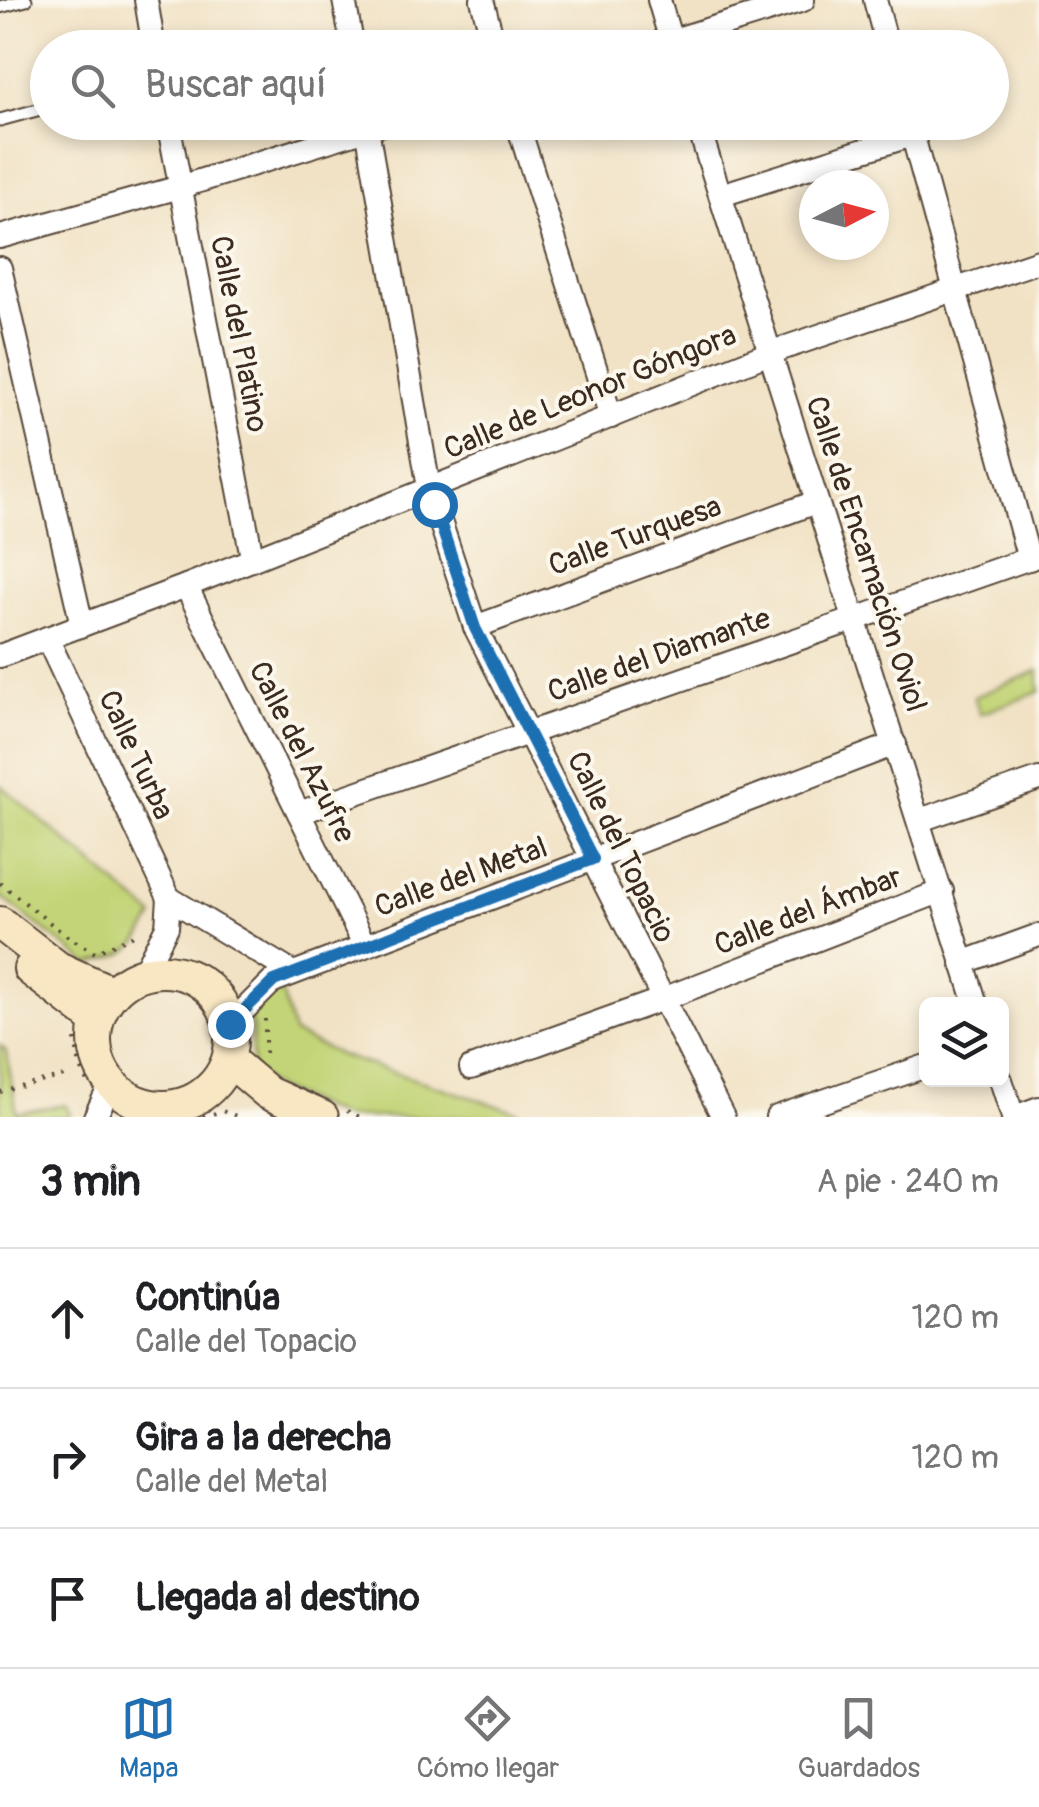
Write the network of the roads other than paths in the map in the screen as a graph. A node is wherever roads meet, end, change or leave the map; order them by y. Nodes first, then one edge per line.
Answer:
1 (26, 0) edge
2 (146, 0) edge
3 (344, 0) edge
4 (482, 0) edge
5 (659, 0) edge
6 (803, 0) edge
7 (875, 0) edge
8 (0, 7) edge
9 (151, 30) edge
10 (350, 30) edge
11 (490, 30) edge
12 (662, 30) edge
13 (710, 30) edge
14 (883, 30) edge
15 (30, 112) edge
16 (0, 120) edge
17 (171, 140) edge
18 (327, 140) edge
19 (376, 140) edge
20 (523, 140) edge
21 (703, 140) edge
22 (879, 140) edge
23 (914, 140) edge
24 (180, 187) junction
25 (721, 195) junction
26 (0, 237) edge
27 (1039, 261) edge
28 (0, 268) edge
29 (953, 288) junction
30 (772, 352) junction
31 (611, 417) junction
32 (429, 488) junction
33 (816, 502) junction
34 (252, 557) junction
35 (1034, 557) edge
36 (186, 586) junction
37 (855, 620) junction
38 (82, 625) junction
39 (475, 628) junction
40 (47, 638) junction
41 (0, 656) edge
42 (530, 731) junction
43 (895, 744) junction
44 (1039, 779) edge
45 (300, 813) junction
46 (920, 820) junction
47 (593, 859) junction
48 (942, 891) junction
49 (169, 898) junction
50 (0, 923) edge
51 (1039, 934) edge
52 (0, 944) edge
53 (364, 944) junction
54 (962, 963) junction
55 (144, 974) junction
56 (293, 974) junction
57 (974, 997) edge
58 (662, 999) junction
59 (105, 1007) junction
60 (230, 1024) junction
61 (471, 1068) dead end
62 (919, 1068) edge
63 (224, 1070) junction
64 (111, 1084) junction
65 (1003, 1087) edge
66 (1039, 1108) edge
67 (143, 1112) edge
68 (334, 1114) edge
69 (96, 1117) edge
70 (290, 1117) edge
71 (723, 1117) edge
72 (777, 1117) edge
73 (1014, 1117) edge

1 - 8 lane
2 - 9 street
3 - 10 street
4 - 11 street
5 - 12 street
6 - 13 street
7 - 14 street
15 - 16 lane
17 - 24 street, Calle del Platino
18 - 24 street
19 - 32 street, Calle del Topacio
20 - 31 street
21 - 25 street, Calle de Encarnación Oviol
22 - 25 street
23 - 29 street
24 - 26 street
24 - 34 street, Calle del Platino
25 - 30 street, Calle de Encarnación Oviol
27 - 29 street, Calle de Leonor Góngora
28 - 38 street
29 - 30 street, Calle de Leonor Góngora
29 - 35 street
30 - 31 street, Calle de Leonor Góngora
30 - 33 street, Calle de Encarnación Oviol
31 - 32 street, Calle de Leonor Góngora
32 - 34 street, Calle de Leonor Góngora
32 - 39 street, Calle del Topacio
33 - 37 street, Calle de Encarnación Oviol
33 - 39 street, Calle Turquesa
34 - 36 street, Calle de Leonor Góngora
35 - 37 street, Calle del Diamante
36 - 38 street, Calle de Leonor Góngora
36 - 45 street, Calle del Azufre
37 - 42 street, Calle del Diamante
37 - 43 street, Calle de Encarnación Oviol
38 - 40 street, Calle de Leonor Góngora
39 - 42 street, Calle del Topacio
40 - 41 street, Calle de Leonor Góngora
40 - 49 street, Calle Turba
42 - 45 street, Calle del Diamante
42 - 47 street, Calle del Topacio
43 - 46 street, Calle de Encarnación Oviol
43 - 47 street, Calle del Metal
44 - 46 street
45 - 53 street, Calle del Azufre
46 - 48 street, Calle de Encarnación Oviol
47 - 53 street, Calle del Metal
47 - 58 street, Calle del Topacio
48 - 54 street, Calle de Encarnación Oviol
48 - 58 street, Calle del Ámbar
49 - 55 street
49 - 56 street
50 - 59 street
51 - 54 street
52 - 59 street
53 - 56 street, Calle del Metal
54 - 57 street, Calle de Encarnación Oviol
55 - 59 street
55 - 60 street
56 - 60 street, Calle del Metal
58 - 61 street, Calle del Ámbar
58 - 71 street, Calle del Topacio
59 - 64 street
60 - 63 street
62 - 72 street
63 - 67 street
63 - 68 street
63 - 70 street
64 - 67 street
64 - 69 street
65 - 73 street
66 - 73 street

